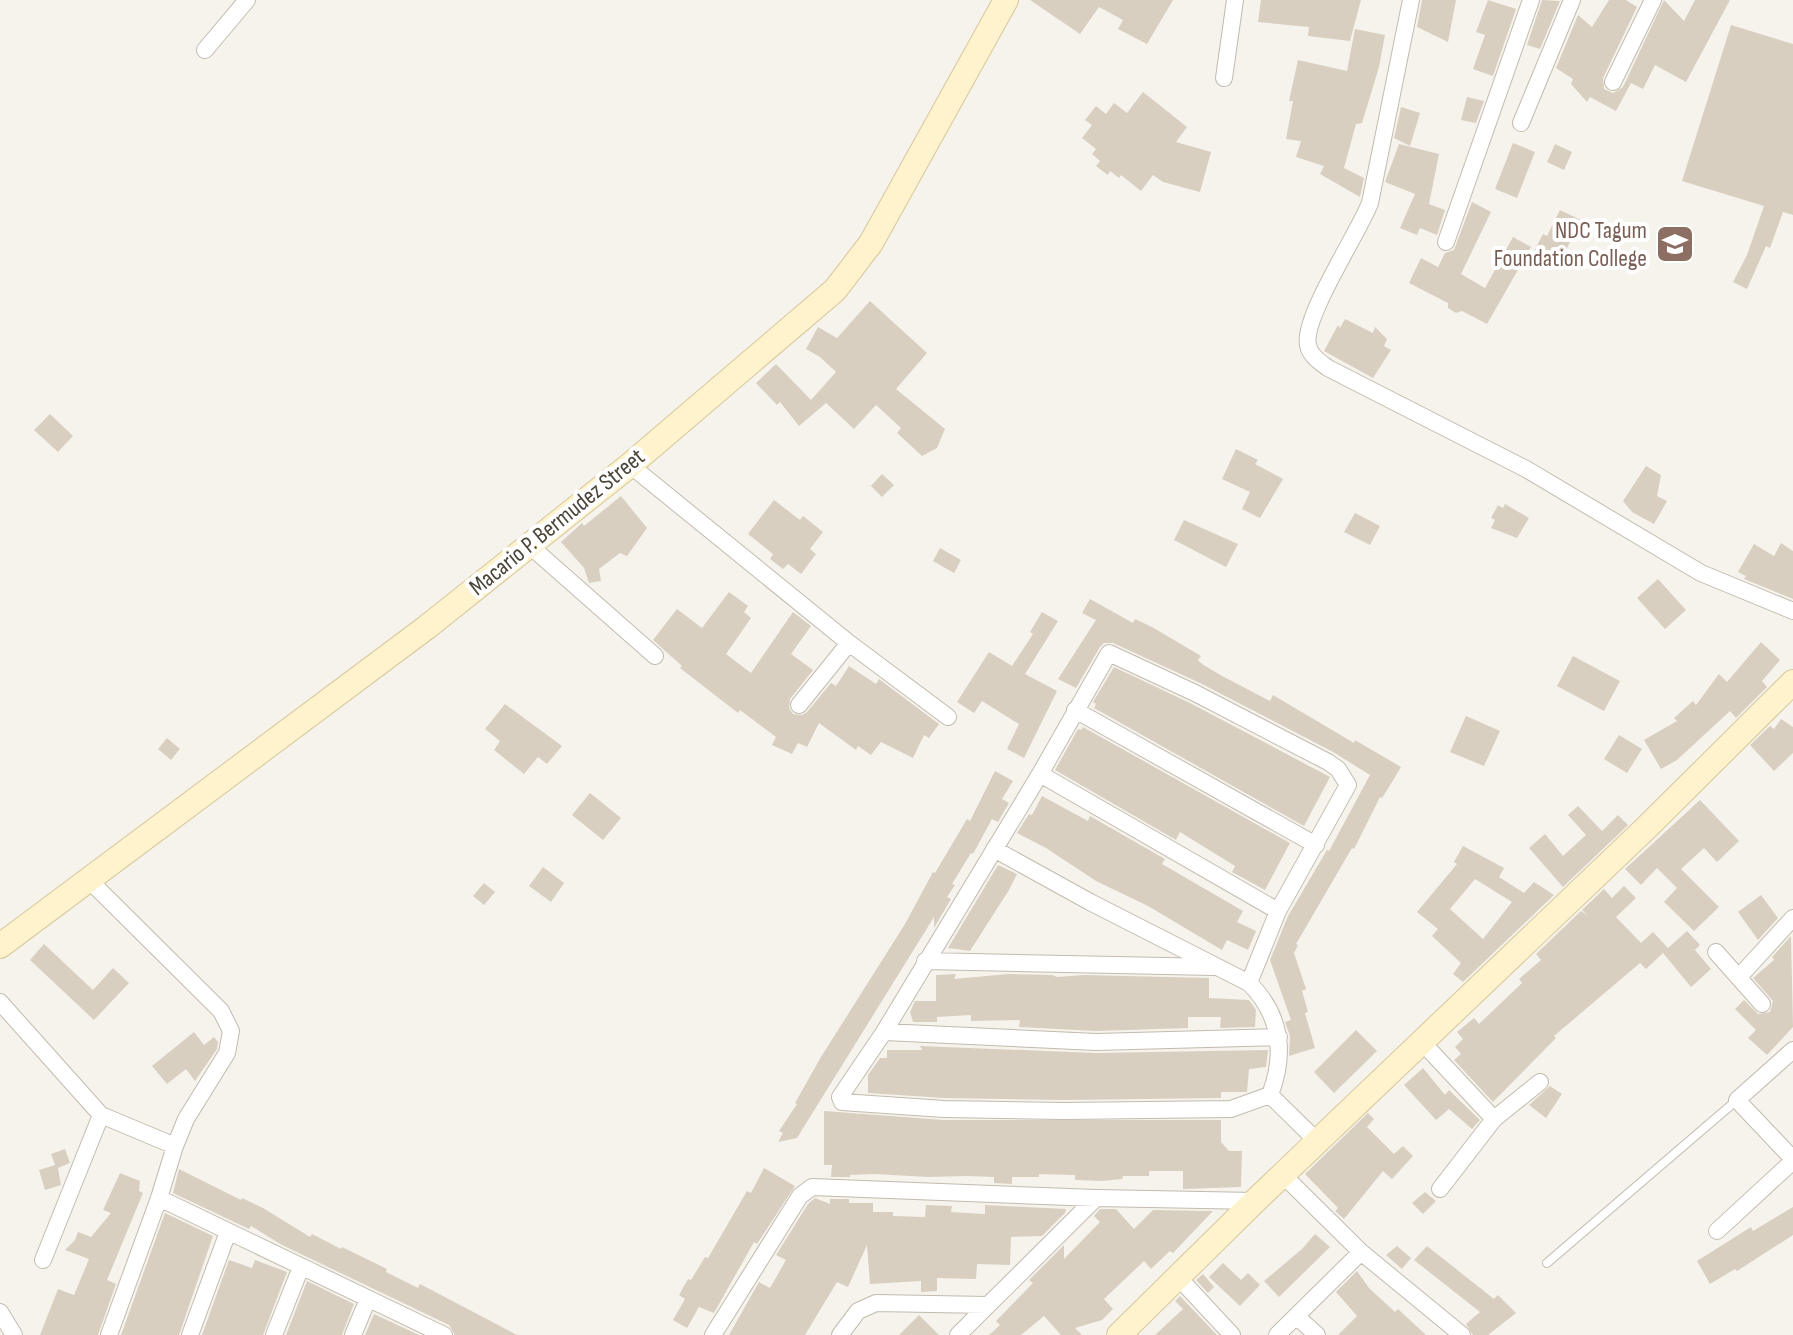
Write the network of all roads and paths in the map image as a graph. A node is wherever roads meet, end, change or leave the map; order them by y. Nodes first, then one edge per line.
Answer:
1 (247, 0) edge
2 (1006, 0) edge
3 (1235, 0) edge
4 (1411, 0) edge
5 (1531, 0) edge
6 (1572, 0) edge
7 (1653, 0) edge
8 (205, 50) dead end
9 (1224, 78) dead end
10 (1613, 82) dead end
11 (1521, 123) dead end
12 (1446, 242) dead end
13 (630, 465) junction
14 (529, 545) junction
15 (1793, 611) edge
16 (849, 643) junction
17 (655, 656) dead end
18 (1793, 682) edge
19 (799, 705) dead end
20 (1075, 710) junction
21 (948, 717) dead end
22 (1040, 774) junction
23 (1316, 845) junction
24 (994, 849) junction
25 (89, 880) junction
26 (1278, 911) junction
27 (1793, 918) edge
28 (0, 946) edge
29 (1716, 952) dead end
30 (925, 961) junction
31 (1223, 967) junction
32 (1739, 977) junction
33 (1249, 983) junction
34 (0, 1002) edge
35 (1762, 1004) dead end
36 (884, 1032) junction
37 (1279, 1037) junction
38 (1422, 1042) junction
39 (1793, 1050) edge
40 (1540, 1082) dead end
41 (1270, 1095) junction
42 (1737, 1100) junction
43 (101, 1115) junction
44 (1494, 1119) junction
45 (1318, 1142) junction
46 (175, 1146) junction
47 (1793, 1160) edge
48 (1283, 1175) junction
49 (1440, 1189) dead end
50 (159, 1198) junction
51 (1096, 1198) junction
52 (1255, 1201) junction
53 (1717, 1231) dead end
54 (228, 1232) junction
55 (1361, 1252) junction
56 (43, 1260) dead end
57 (1547, 1263) dead end
58 (301, 1267) junction
59 (1179, 1278) junction
60 (368, 1299) junction
61 (987, 1305) junction
62 (0, 1312) edge
63 (1296, 1316) junction
64 (14, 1335) edge
65 (109, 1335) edge
66 (190, 1335) edge
67 (274, 1335) edge
68 (353, 1335) edge
69 (444, 1335) edge
70 (713, 1335) edge
71 (840, 1335) edge
72 (958, 1335) edge
73 (1119, 1335) edge
74 (1232, 1335) edge
75 (1277, 1335) edge
76 (1317, 1335) edge
77 (1462, 1335) edge

1 - 8 street
2 - 13 main road, Macario P. Bermudez Street
3 - 9 street
4 - 15 street
5 - 12 street
6 - 11 street
7 - 10 street
13 - 14 main road, Macario P. Bermudez Street
13 - 16 street
14 - 17 street
14 - 25 main road, Macario P. Bermudez Street
16 - 19 street
16 - 21 street
18 - 38 main road
20 - 22 street
20 - 23 street
20 - 23 street
22 - 24 street
22 - 26 street
23 - 26 street
24 - 30 street
24 - 31 street
25 - 28 main road, Macario P. Bermudez Street
25 - 46 street
26 - 33 street
27 - 32 street
29 - 32 street
30 - 31 street
30 - 36 street
31 - 33 street
32 - 35 street
33 - 37 street
34 - 43 street
36 - 37 street
36 - 41 street
37 - 41 street
38 - 44 street
38 - 45 main road
39 - 42 street
40 - 44 street
41 - 45 street
42 - 47 street
42 - 57 lane
43 - 46 street
43 - 56 street
44 - 49 street
45 - 48 main road
46 - 50 street
47 - 53 street
48 - 52 main road
48 - 55 street
50 - 54 street
50 - 65 street
51 - 52 street
51 - 61 street
51 - 70 street
52 - 59 main road
54 - 58 street
54 - 66 street
55 - 63 street
55 - 77 street
58 - 60 street
58 - 67 street
59 - 73 main road
59 - 74 street
60 - 68 street
60 - 69 street
61 - 71 street
61 - 72 street
62 - 64 street
63 - 75 street
63 - 76 street

